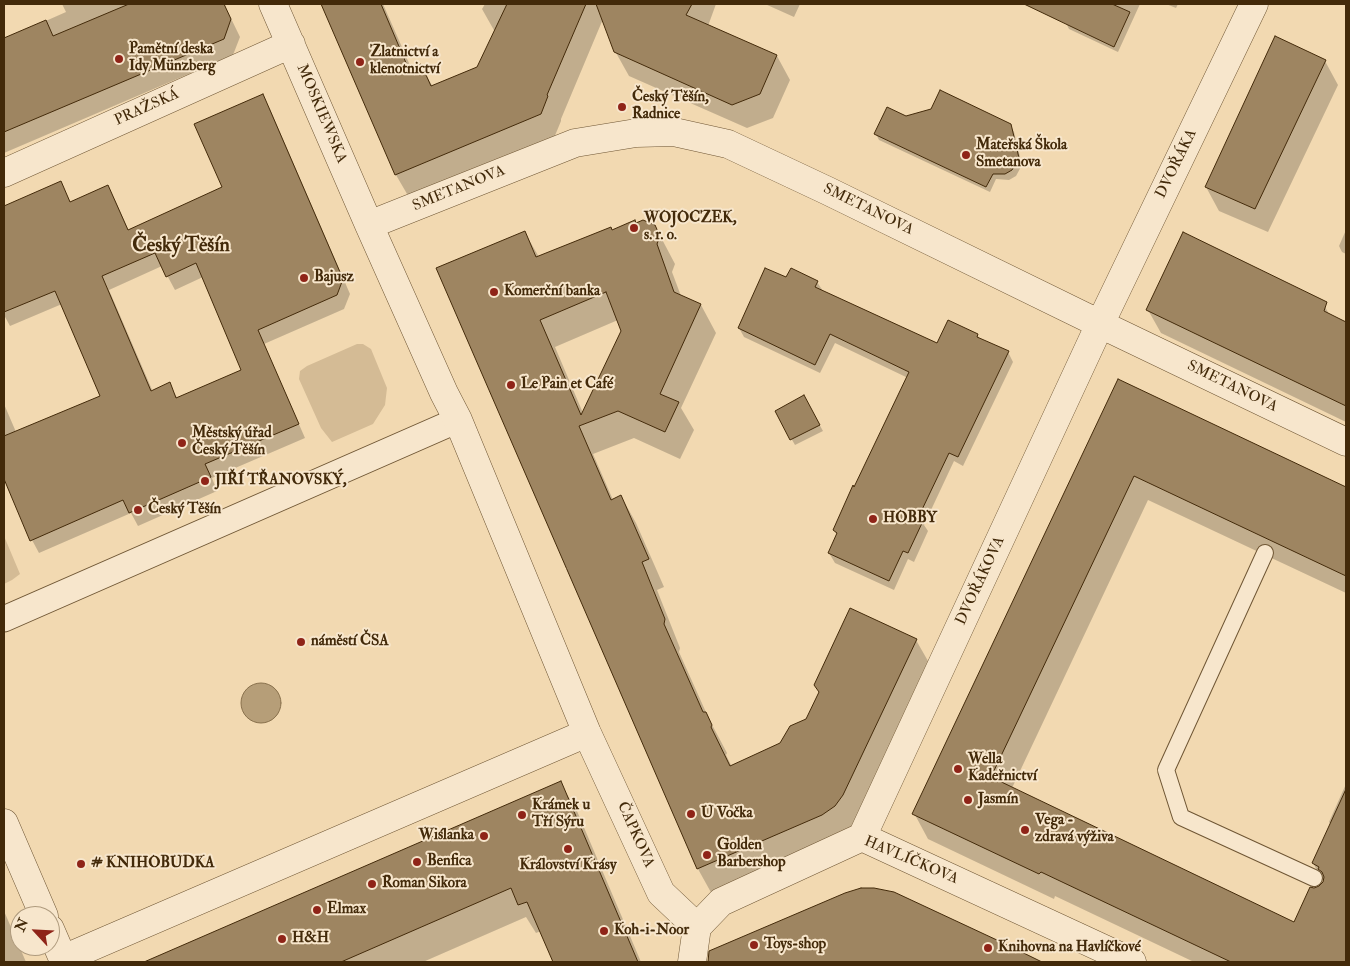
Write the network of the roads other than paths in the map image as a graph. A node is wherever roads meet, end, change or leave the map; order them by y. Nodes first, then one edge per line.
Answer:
1 (273, 4) edge
2 (1254, 4) edge
3 (291, 44) junction
4 (4, 172) edge
5 (369, 225) junction
6 (1100, 324) junction
7 (458, 420) junction
8 (1346, 442) edge
9 (1265, 553) dead end
10 (4, 619) edge
11 (588, 733) junction
12 (4, 823) edge
13 (862, 837) junction
14 (1314, 878) dead end
15 (40, 906) edge
16 (698, 927) junction
17 (64, 961) edge
18 (692, 962) edge
19 (1132, 962) edge

1 - 3 street, MOSKIEWSKA
2 - 6 street, DVOŘÁKA
3 - 4 street, PRAŽSKÁ
3 - 5 street, MOSKIEWSKA
5 - 6 street, SMETANOVA
5 - 7 street, MOSKIEWSKA
6 - 8 street, SMETANOVA
6 - 13 street, DVOŘÁKOVA
7 - 10 street
7 - 11 street
9 - 14 lane
11 - 16 street, ČAPKOVA
11 - 17 street
12 - 15 street
13 - 16 street, HAVLÍČKOVA
13 - 19 street, HAVLÍČKOVA
16 - 18 street

